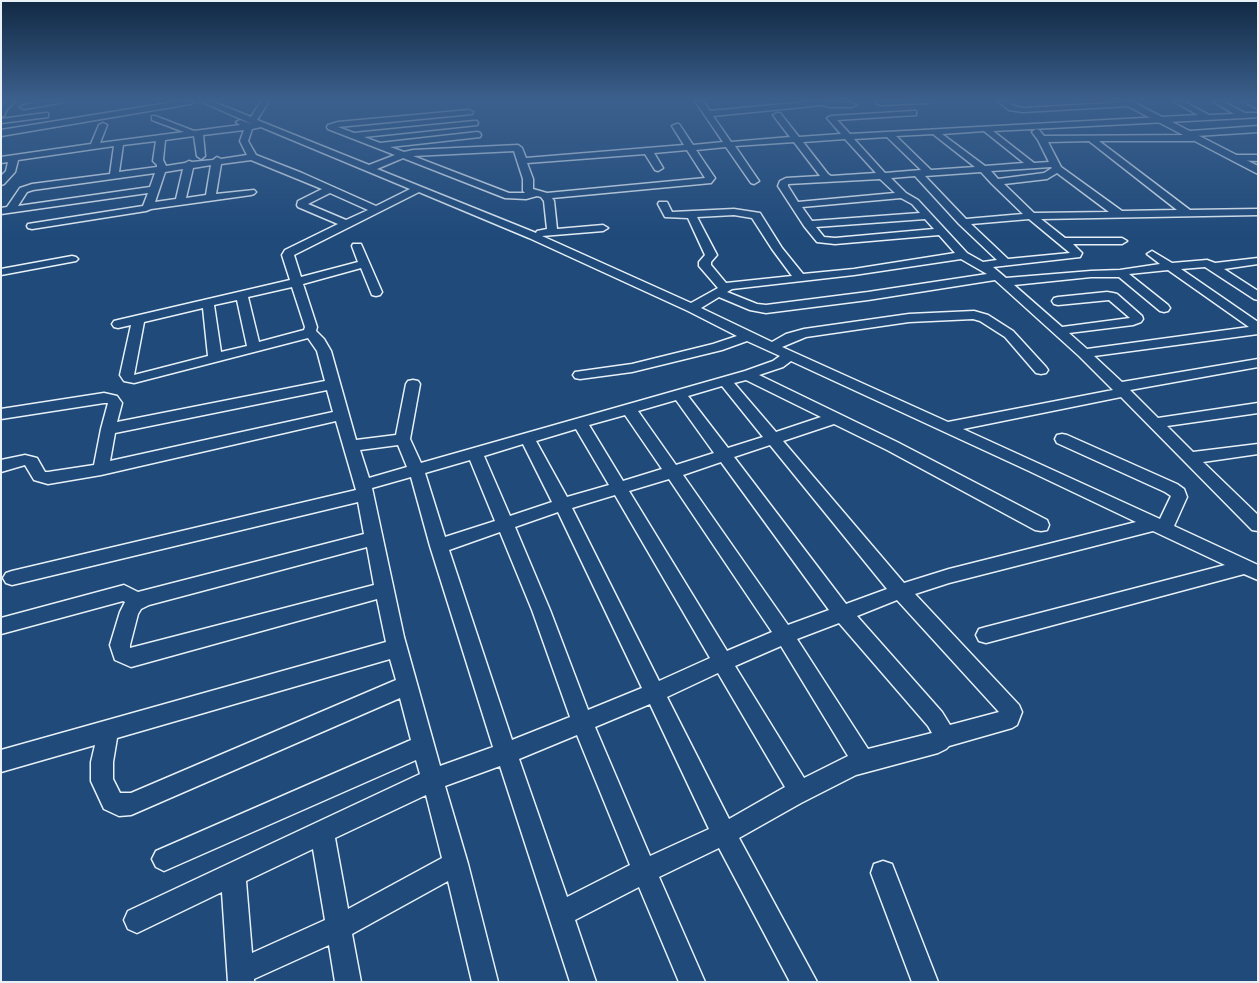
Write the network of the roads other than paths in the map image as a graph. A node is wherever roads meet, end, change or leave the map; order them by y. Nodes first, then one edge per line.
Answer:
1 (94, 147) edge
2 (118, 147) edge
3 (160, 147) edge
4 (199, 147) edge
5 (247, 147) edge
6 (315, 147) edge
7 (383, 147) edge
8 (701, 147) edge
9 (731, 147) edge
10 (802, 147) edge
11 (856, 147) edge
12 (902, 147) edge
13 (954, 147) edge
14 (1009, 147) edge
15 (1046, 147) edge
16 (1101, 147) edge
17 (1213, 147) edge
18 (1214, 147) edge
19 (690, 148) junction
20 (478, 149) joint
21 (648, 151) junction
22 (404, 155) junction
23 (201, 156) dead end
24 (252, 157) junction
25 (14, 158) junction
26 (1236, 158) junction
27 (1258, 158) edge
28 (1, 160) edge
29 (217, 160) junction
30 (523, 161) junction
31 (189, 164) junction
32 (1033, 166) junction
33 (1056, 167) junction
34 (370, 168) junction
35 (658, 168) dead end
36 (162, 169) junction
37 (982, 169) junction
38 (1258, 170) edge
39 (928, 172) junction
40 (917, 173) junction
41 (114, 176) junction
42 (882, 176) junction
43 (829, 178) junction
44 (754, 181) dead end
45 (1, 182) edge
46 (996, 182) junction
47 (155, 189) junction
48 (418, 189) junction
49 (330, 190) junction
50 (251, 192) dead end
51 (541, 194) junction
52 (903, 195) junction
53 (210, 198) junction
54 (180, 202) junction
55 (663, 204) dead end
56 (795, 205) junction
57 (148, 206) junction
58 (375, 209) junction
59 (5, 211) edge
60 (1258, 212) edge
61 (1187, 213) junction
62 (691, 214) junction
63 (1120, 215) junction
64 (927, 216) junction
65 (1031, 216) junction
66 (963, 222) junction
67 (346, 224) junction
68 (808, 224) junction
69 (32, 226) dead end
70 (603, 228) dead end
71 (552, 232) junction
72 (940, 232) junction
73 (527, 234) junction
74 (1061, 241) junction
75 (1122, 241) dead end
76 (357, 246) dead end
77 (1152, 254) dead end
78 (963, 255) junction
79 (72, 259) dead end
80 (1005, 262) junction
81 (1256, 263) edge
82 (364, 264) junction
83 (982, 265) junction
84 (1171, 267) junction
85 (1214, 267) junction
86 (1, 272) edge
87 (1122, 273) junction
88 (800, 278) junction
89 (1000, 279) junction
90 (297, 282) junction
91 (722, 290) junction
92 (376, 292) dead end
93 (242, 295) junction
94 (1258, 296) edge
95 (1058, 301) dead end
96 (208, 303) junction
97 (692, 308) junction
98 (1164, 308) dead end
99 (138, 320) junction
100 (118, 324) dead end
101 (1258, 329) edge
102 (1058, 331) junction
103 (309, 332) junction
104 (748, 336) junction
105 (772, 346) junction
106 (254, 348) junction
107 (1084, 354) junction
108 (790, 355) junction
109 (215, 358) junction
110 (1258, 363) edge
111 (1041, 370) dead end
112 (747, 374) junction
113 (580, 375) dead end
114 (725, 381) junction
115 (334, 384) junction
116 (413, 384) dead end
117 (1123, 390) junction
118 (679, 394) junction
119 (1258, 408) edge
120 (629, 409) junction
121 (1, 414) edge
122 (341, 415) junction
123 (836, 418) junction
124 (580, 423) junction
125 (1154, 423) junction
126 (946, 427) junction
127 (108, 429) junction
128 (527, 438) junction
129 (773, 438) junction
130 (403, 439) junction
131 (1062, 439) dead end
132 (350, 446) junction
133 (1258, 449) edge
134 (475, 453) junction
135 (725, 455) junction
136 (1189, 458) junction
137 (1, 466) edge
138 (101, 469) junction
139 (416, 469) junction
140 (673, 472) junction
141 (619, 488) junction
142 (364, 489) junction
143 (561, 505) junction
144 (505, 525) junction
145 (1041, 525) dead end
146 (1258, 525) edge
147 (1160, 526) junction
148 (374, 538) junction
149 (439, 546) junction
150 (1251, 570) edge
151 (12, 578) dead end
152 (384, 590) junction
153 (901, 592) junction
154 (135, 604) junction
155 (843, 614) junction
156 (1, 626) edge
157 (986, 635) dead end
158 (785, 636) junction
159 (397, 648) junction
160 (722, 662) junction
161 (407, 685) junction
162 (654, 694) junction
163 (582, 722) junction
164 (108, 730) junction
165 (943, 737) junction
166 (424, 746) junction
167 (506, 753) junction
168 (1, 760) edge
169 (863, 761) junction
170 (432, 780) junction
171 (800, 792) junction
172 (322, 832) junction
173 (724, 834) junction
174 (164, 859) dead end
175 (456, 864) junction
176 (644, 871) junction
177 (233, 874) junction
178 (883, 874) dead end
179 (560, 914) junction
180 (137, 920) dead end
181 (339, 927) junction
182 (241, 977) edge
183 (348, 982) edge
184 (485, 982) edge
185 (583, 982) edge
186 (692, 982) edge
187 (804, 982) edge
188 (925, 982) edge

1 - 25 street
2 - 41 street
3 - 36 street
4 - 23 street
5 - 24 street
6 - 34 street
7 - 22 street
8 - 19 street
9 - 44 street
10 - 43 street
11 - 42 street
12 - 39 street
13 - 37 street
14 - 32 street
15 - 33 street
16 - 61 street
17 - 38 main road
18 - 26 main road
19 - 21 street
19 - 51 street
20 - 22 street
20 - 30 street
21 - 30 street
21 - 35 street
22 - 34 street
22 - 51 street
24 - 29 street
24 - 49 street
25 - 28 street
25 - 45 street
26 - 27 street
26 - 38 main road
29 - 31 street
29 - 53 street
30 - 51 street
31 - 36 street
31 - 54 street
32 - 33 street
32 - 37 street
33 - 46 street
33 - 63 street
34 - 48 street
36 - 41 street
36 - 47 street
37 - 39 street
37 - 46 street
39 - 40 street
40 - 42 street
40 - 66 street
41 - 59 street
42 - 43 street
42 - 52 street
43 - 56 street
46 - 65 street
47 - 57 street
47 - 59 street
48 - 58 street
48 - 73 street
49 - 58 street
49 - 67 street
50 - 53 street
51 - 71 street
52 - 56 street
52 - 64 street
53 - 54 street
54 - 57 street
55 - 62 street
56 - 68 street
57 - 69 street
58 - 67 street
60 - 61 street
61 - 63 street
62 - 88 street
62 - 91 street
63 - 65 street
64 - 68 street
64 - 72 street
65 - 66 street
65 - 74 street
66 - 80 street
67 - 90 street
68 - 72 street
70 - 71 street
71 - 73 street
72 - 78 street
73 - 97 street
74 - 75 street
74 - 80 street
76 - 82 street
77 - 84 street
78 - 83 street
78 - 88 street
79 - 86 street
80 - 83 street
81 - 85 street
82 - 90 street
82 - 92 street
83 - 89 street
84 - 85 street
84 - 87 street
84 - 101 street
85 - 94 street
87 - 89 street
87 - 98 street
88 - 91 street
89 - 91 street
89 - 102 street
90 - 93 street
90 - 103 street
91 - 97 street
93 - 96 street
93 - 106 street
95 - 102 street
96 - 99 street
96 - 109 street
97 - 104 street
99 - 100 street
99 - 109 street
101 - 107 street
102 - 107 street
103 - 106 street
103 - 115 street
104 - 105 street
104 - 113 street
105 - 108 street
105 - 111 street
106 - 109 street
107 - 117 street
108 - 112 street
108 - 126 street
110 - 117 street
112 - 114 street
112 - 123 street
114 - 118 street
114 - 129 street
115 - 122 street
115 - 127 street
116 - 130 street
117 - 125 street
117 - 126 street
118 - 120 street
118 - 135 street
119 - 125 street
120 - 124 street
120 - 140 street
121 - 127 street
122 - 132 street
122 - 138 street
123 - 129 street
123 - 145 street
124 - 128 street
124 - 141 street
125 - 136 street
126 - 147 street
127 - 138 street
128 - 134 street
128 - 143 street
129 - 135 street
129 - 153 street
130 - 132 street
130 - 139 street
131 - 147 street
132 - 142 street
133 - 136 street
134 - 139 street
134 - 144 street
135 - 140 street
135 - 155 street
136 - 146 street
137 - 138 street
139 - 142 street
139 - 149 street
140 - 141 street
140 - 158 street
141 - 143 street
141 - 160 street
142 - 148 street
142 - 151 street
143 - 144 street
143 - 162 street
144 - 149 street
144 - 163 street
147 - 150 street
147 - 153 street
148 - 152 street
148 - 154 street
149 - 167 street
150 - 157 street
152 - 154 street
152 - 159 street
153 - 155 street
153 - 165 street
154 - 156 street
155 - 158 street
155 - 165 street
158 - 160 street
158 - 169 street
159 - 161 street
159 - 164 street
160 - 162 street
160 - 171 street
161 - 164 street
161 - 166 street
162 - 163 street
162 - 173 street
163 - 167 street
163 - 176 street
164 - 168 street
165 - 169 street
166 - 170 street
166 - 174 street
167 - 170 street
167 - 179 street
169 - 171 street
170 - 172 street
170 - 175 street
171 - 173 street
172 - 177 street
172 - 181 street
173 - 176 street
173 - 187 street
175 - 181 street
175 - 184 street
176 - 179 street
176 - 186 street
177 - 180 street
177 - 182 street
178 - 188 street
179 - 185 street
181 - 182 street
181 - 183 street

